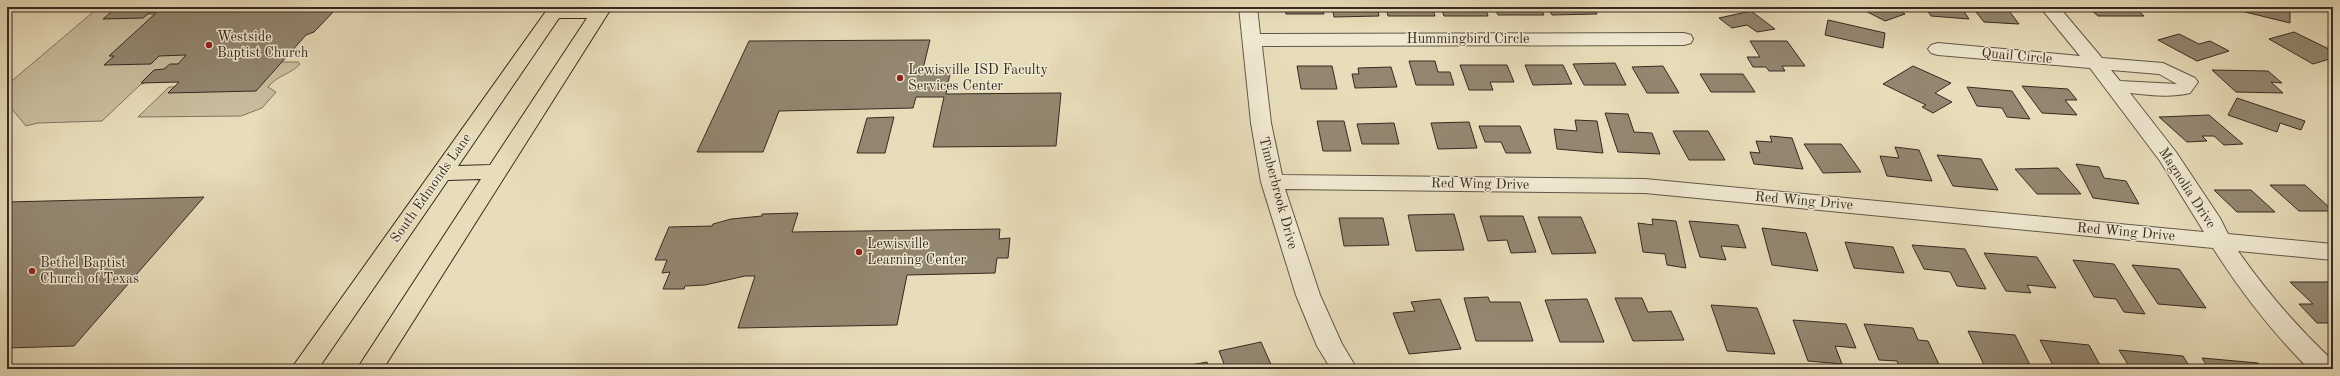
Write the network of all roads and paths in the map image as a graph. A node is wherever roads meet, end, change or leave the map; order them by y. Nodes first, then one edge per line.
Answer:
1 (1248, 7) edge
2 (2049, 7) edge
3 (602, 9) edge
4 (556, 10) edge
5 (1684, 39) dead end
6 (1252, 40) junction
7 (1938, 49) dead end
8 (2096, 62) junction
9 (2113, 86) junction
10 (497, 172) junction
11 (441, 173) junction
12 (1272, 182) junction
13 (2219, 240) junction
14 (2333, 252) edge
15 (304, 369) edge
16 (370, 369) edge
17 (1344, 369) edge
18 (2325, 369) edge

1 - 6 street, Timberbrook Drive
2 - 8 street, Magnolia Drive
3 - 4 main road
3 - 10 main road
4 - 11 main road, South Edmonds Lane
5 - 6 street, Hummingbird Circle
6 - 12 street, Timberbrook Drive
7 - 8 street, Quail Circle
8 - 9 street, Magnolia Drive
8 - 9 street, Quail Circle
9 - 13 street, Magnolia Drive
10 - 11 main road
10 - 16 main road
11 - 15 main road, South Edmonds Lane
12 - 13 street, Red Wing Drive
12 - 17 street, Timberbrook Drive
13 - 14 street, Red Wing Drive
13 - 18 street, Magnolia Drive

